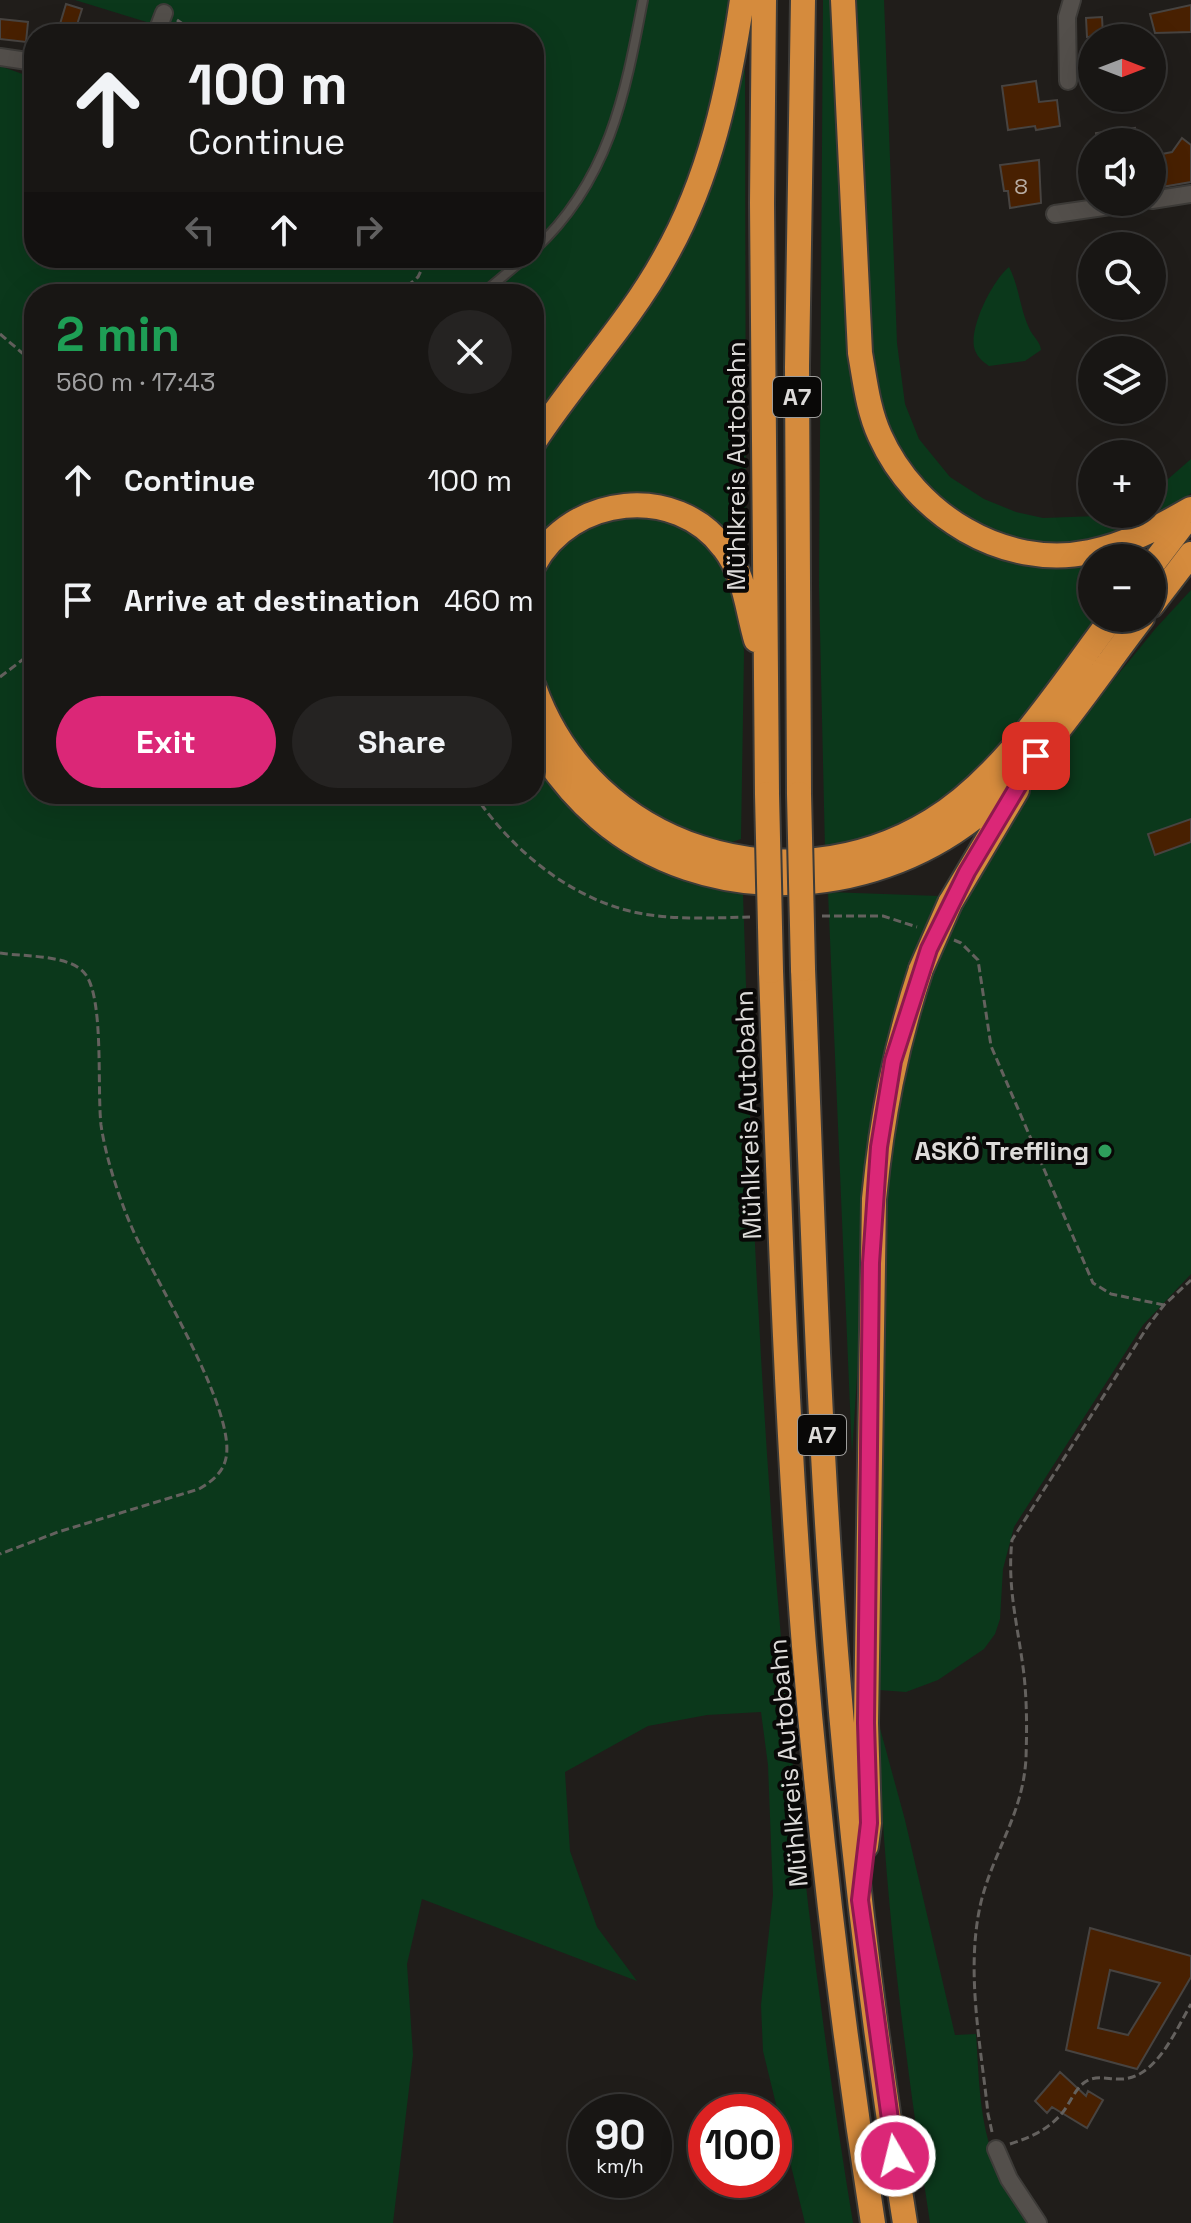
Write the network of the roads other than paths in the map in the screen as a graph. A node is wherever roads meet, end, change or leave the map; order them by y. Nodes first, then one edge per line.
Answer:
1 (643, 0) edge
2 (742, 0) edge
3 (764, 0) edge
4 (803, 0) edge
5 (843, 0) edge
6 (1072, 0) edge
7 (0, 57) edge
8 (24, 61) edge
9 (1068, 81) dead end
10 (1191, 194) edge
11 (1166, 198) edge
12 (1078, 211) edge
13 (1055, 214) dead end
14 (544, 239) edge
15 (513, 268) edge
16 (494, 284) edge
17 (544, 428) edge
18 (1191, 511) edge
19 (1166, 546) edge
20 (544, 551) edge
21 (1191, 554) edge
22 (1166, 587) edge
23 (1101, 632) edge
24 (1131, 632) edge
25 (765, 676) junction
26 (544, 708) edge
27 (544, 755) edge
28 (1036, 756) junction
29 (860, 1900) junction
30 (996, 2149) road end
31 (873, 2223) edge
32 (905, 2223) edge
33 (1038, 2223) edge

1 - 14 lane
2 - 17 highway
3 - 25 highway, Mühlkreis Autobahn / A7
4 - 29 highway, A7, bridge
5 - 18 highway
6 - 9 street
7 - 8 street
10 - 11 street
12 - 13 street
15 - 16 lane
18 - 19 highway
20 - 25 highway
21 - 22 highway
23 - 26 highway
24 - 28 highway
25 - 31 highway, Mühlkreis Autobahn / A7, bridge
27 - 28 highway
28 - 29 highway, bridge
29 - 32 highway, A7
30 - 33 street

